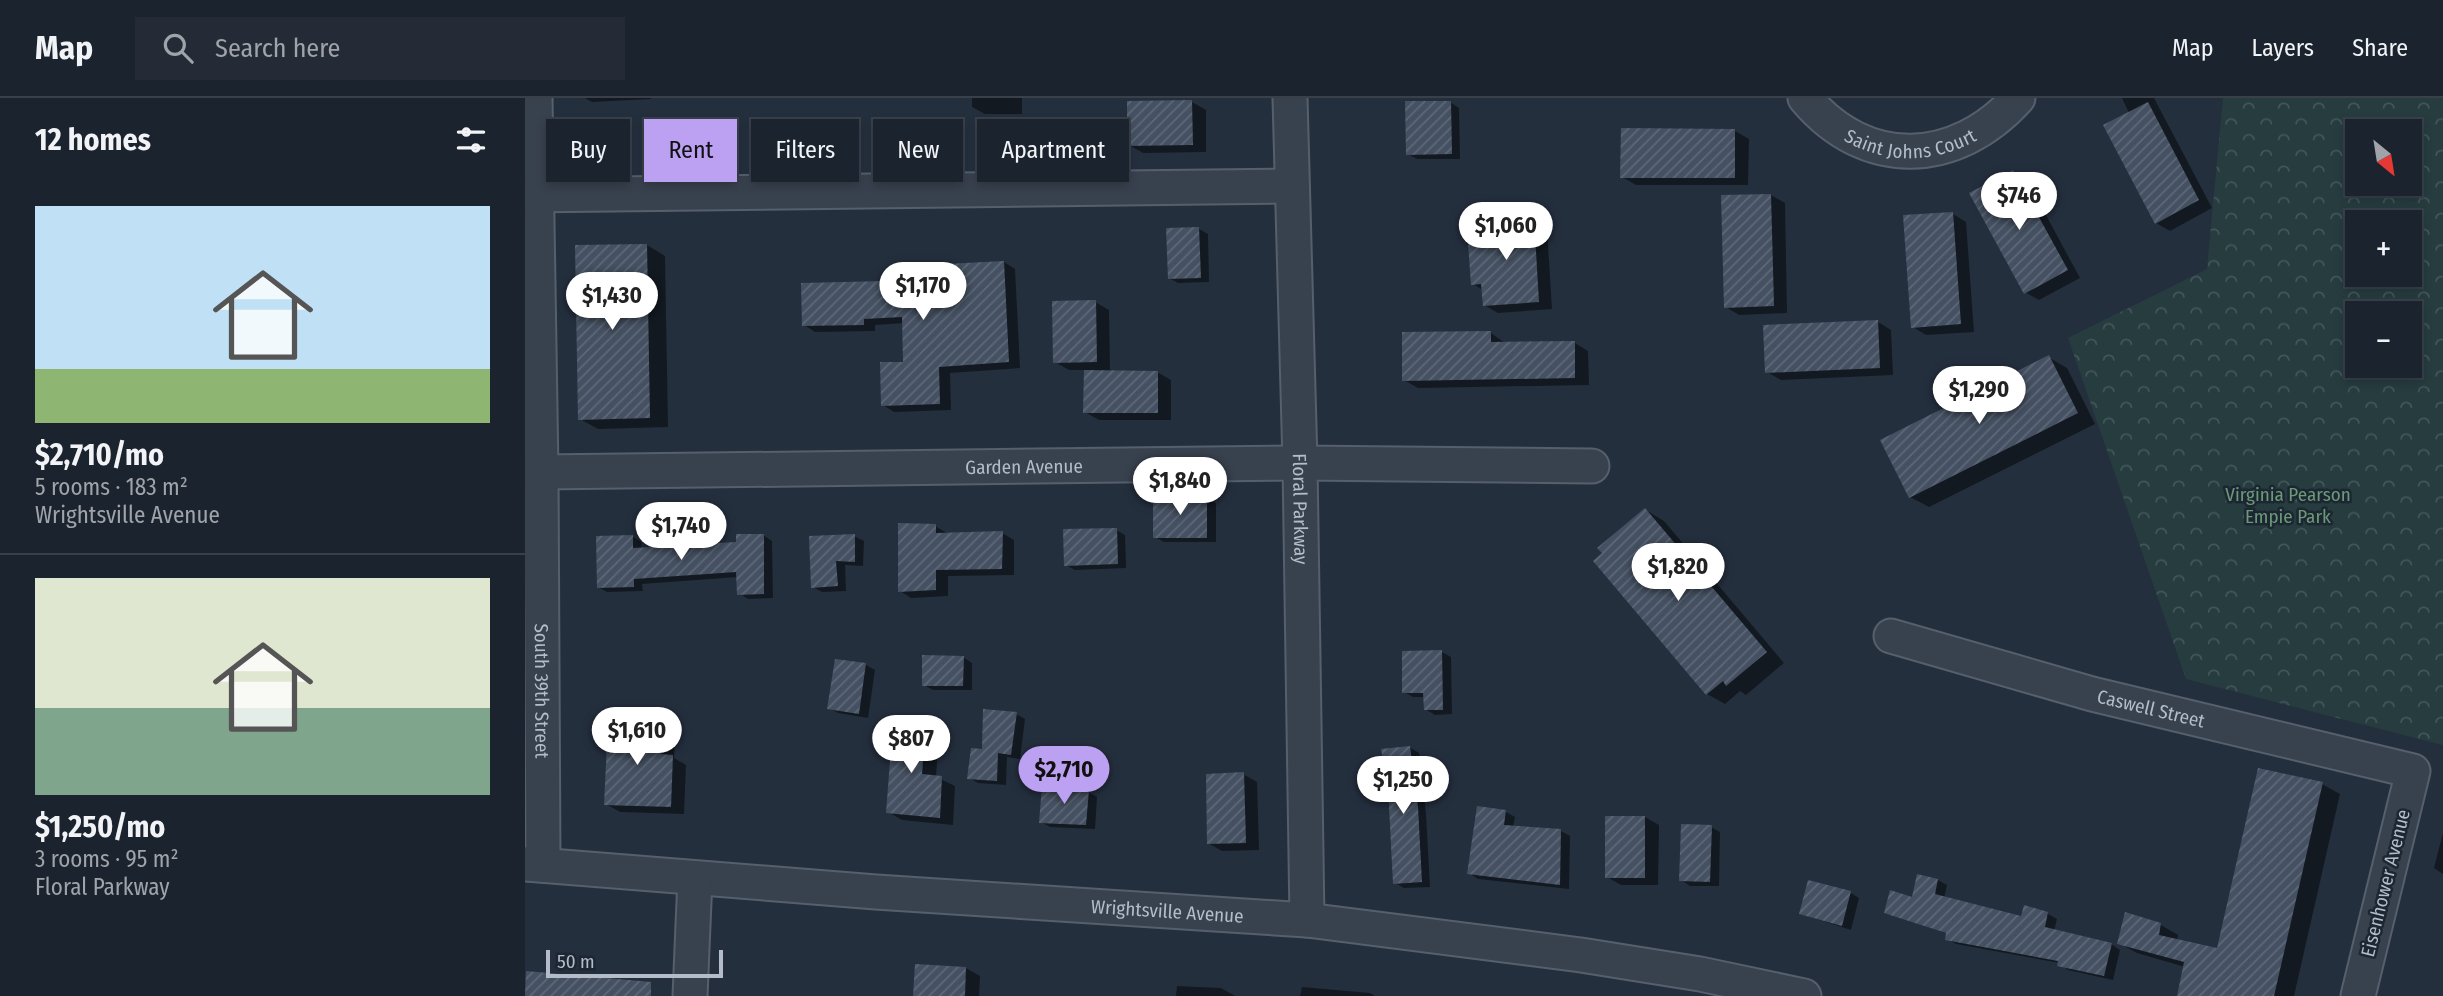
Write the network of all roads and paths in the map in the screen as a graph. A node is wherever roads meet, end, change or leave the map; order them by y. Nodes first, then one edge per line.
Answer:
1 (535, 98) edge
2 (1290, 98) edge
3 (1805, 98) edge
4 (2018, 98) edge
5 (1292, 186) junction
6 (531, 195) edge
7 (1300, 463) junction
8 (1592, 466) dead end
9 (541, 472) junction
10 (1891, 636) dead end
11 (2413, 771) joint
12 (534, 864) edge
13 (695, 878) junction
14 (1307, 920) junction
15 (1698, 985) edge
16 (691, 996) edge
17 (1804, 996) edge
18 (2358, 996) edge

1 - 6 street, South 39th Street
2 - 5 street, Floral Parkway
3 - 4 street, Saint Johns Court
5 - 6 street
5 - 7 street, Floral Parkway
6 - 9 street, South 39th Street
7 - 8 street, Garden Avenue
7 - 9 street, Garden Avenue
7 - 14 street, Floral Parkway
9 - 12 street, South 39th Street
10 - 11 street, Caswell Street
11 - 18 street, Eisenhower Avenue
12 - 13 street, Wrightsville Avenue
13 - 14 street, Wrightsville Avenue
13 - 16 street
14 - 15 street, Wrightsville Avenue
15 - 17 street, Wrightsville Avenue

